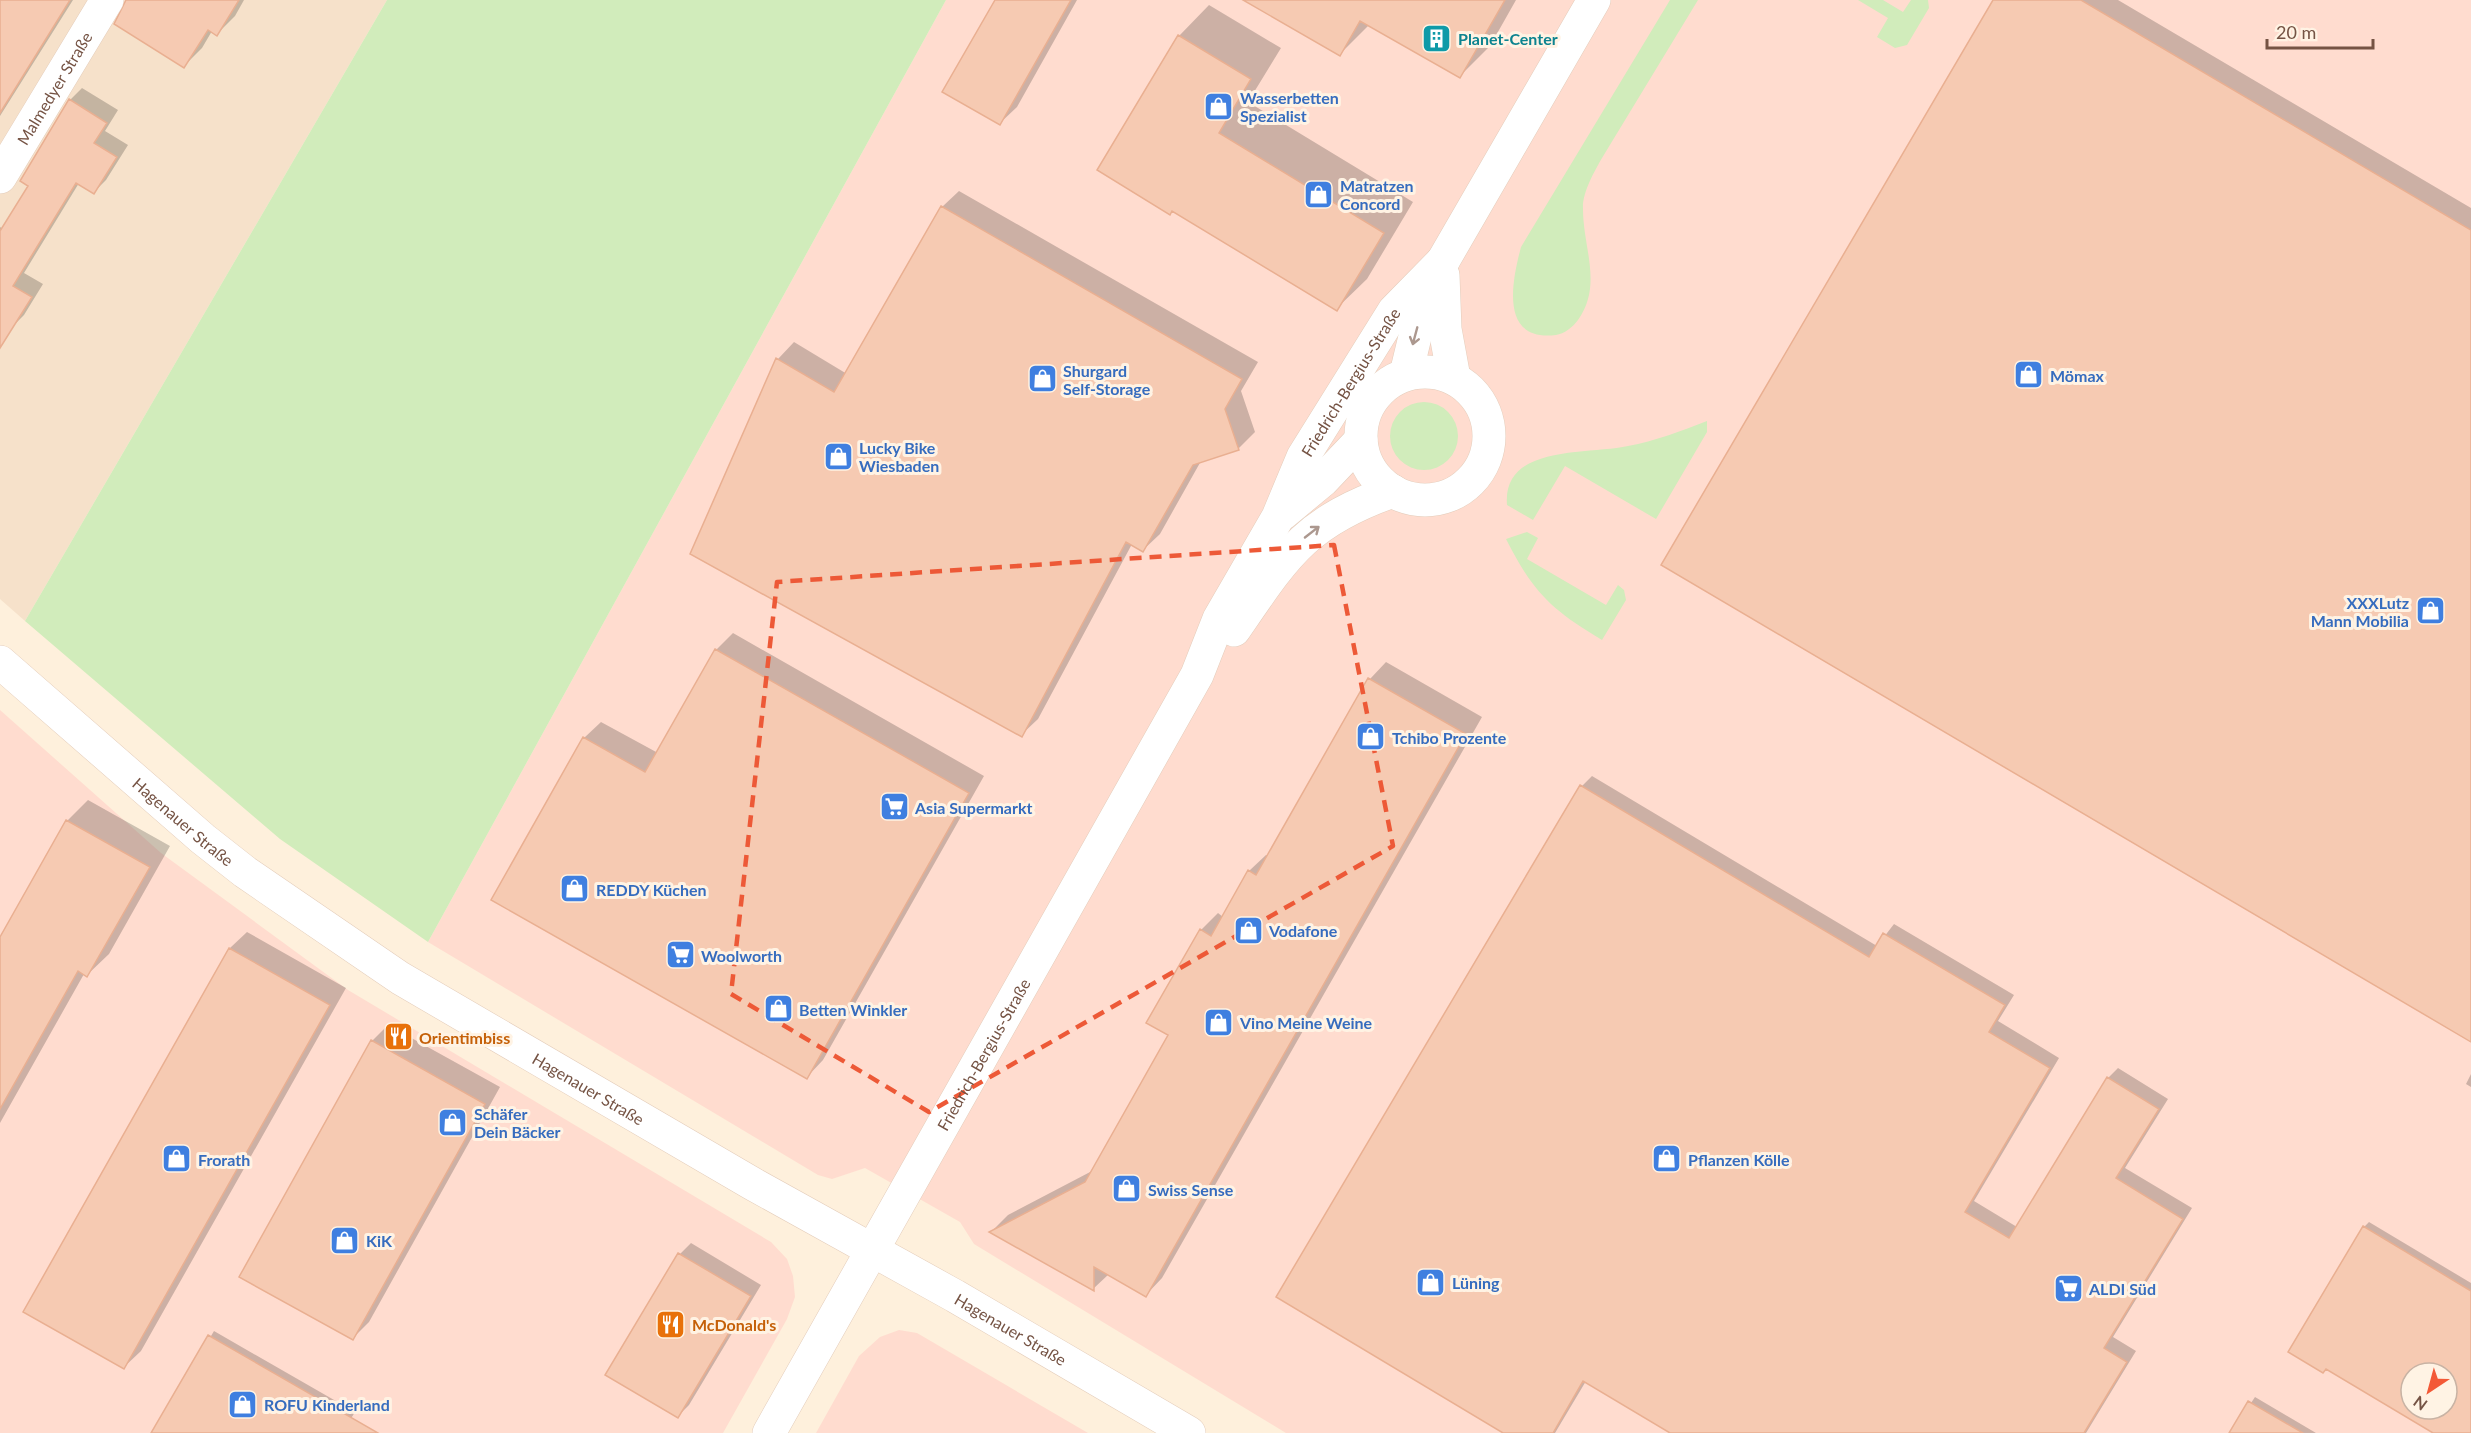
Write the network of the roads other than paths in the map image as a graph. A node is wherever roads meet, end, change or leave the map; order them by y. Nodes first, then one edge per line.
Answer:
1 (107, 0) edge
2 (1593, 3) edge
3 (0, 177) edge
4 (1443, 261) junction
5 (1406, 374) junction
6 (1454, 378) junction
7 (1361, 440) junction
8 (1393, 491) junction
9 (1278, 517) junction
10 (0, 662) edge
11 (1197, 675) junction
12 (873, 1250) junction
13 (770, 1433) edge
14 (1189, 1433) edge

1 - 3 street, Malmedyer Straße
2 - 4 street, Friedrich-Bergius-Straße
4 -> 5 street, Friedrich-Bergius-Straße
4 - 6 street
4 - 9 street, Friedrich-Bergius-Straße
5 - 6 street
5 - 7 street, Friedrich-Bergius-Straße
6 - 8 street, Friedrich-Bergius-Straße
7 - 8 street, Friedrich-Bergius-Straße
7 - 9 street, Friedrich-Bergius-Straße
11 -> 8 street, Friedrich-Bergius-Straße
9 - 11 street, Friedrich-Bergius-Straße
10 - 12 street, Hagenauer Straße
11 - 12 street, Friedrich-Bergius-Straße
12 - 13 street, Friedrich-Bergius-Straße
12 - 14 street, Hagenauer Straße

